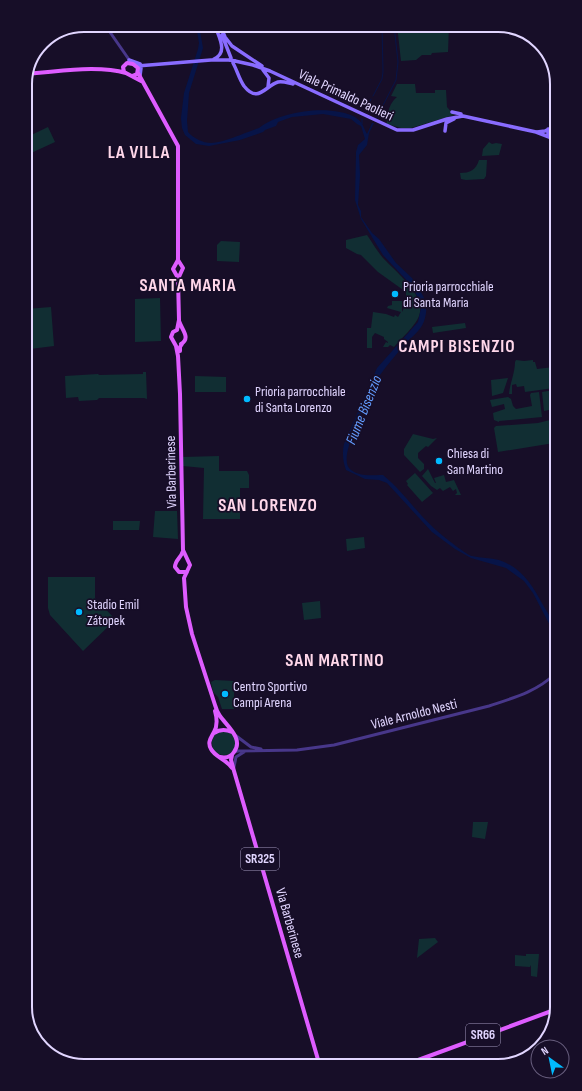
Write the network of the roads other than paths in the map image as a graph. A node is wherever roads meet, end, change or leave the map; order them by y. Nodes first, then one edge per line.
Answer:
1 (110, 32) edge
2 (220, 32) edge
3 (221, 32) edge
4 (222, 32) edge
5 (122, 51) junction
6 (129, 60) junction
7 (210, 60) junction
8 (232, 60) junction
9 (147, 65) junction
10 (124, 66) junction
11 (258, 66) junction
12 (137, 68) junction
13 (117, 71) junction
14 (270, 72) junction
15 (33, 73) edge
16 (126, 73) junction
17 (132, 76) junction
18 (142, 81) junction
19 (267, 89) junction
20 (309, 90) junction
21 (452, 112) dead end
22 (482, 120) junction
23 (550, 127) edge
24 (550, 129) edge
25 (445, 131) dead end
26 (536, 132) junction
27 (550, 137) joint
28 (178, 263) junction
29 (178, 274) junction
30 (179, 330) junction
31 (175, 343) junction
32 (182, 344) junction
33 (180, 394) junction
34 (183, 550) junction
35 (179, 558) junction
36 (187, 559) junction
37 (187, 572) junction
38 (180, 573) junction
39 (184, 584) junction
40 (199, 655) junction
41 (550, 680) edge
42 (214, 733) junction
43 (233, 733) junction
44 (250, 751) junction
45 (271, 751) junction
46 (233, 753) junction
47 (220, 757) junction
48 (234, 771) junction
49 (550, 1011) edge
50 (318, 1059) edge
51 (418, 1059) edge

1 - 5 street
2 - 7 main road
3 - 8 main road
4 - 14 main road
5 - 6 street
5 - 10 street
6 - 9 main road
6 - 12 street
7 - 8 main road, Viale Primaldo Paolieri
7 - 9 main road, Viale Primaldo Paolieri
8 - 11 main road, Viale Primaldo Paolieri
8 - 19 main road
9 - 12 main road, Viale Primaldo Paolieri
10 - 12 main road
10 - 13 main road
10 - 16 main road
11 - 14 main road, Viale Primaldo Paolieri
11 - 19 main road
12 - 17 main road
12 - 18 main road
13 - 15 main road
13 - 16 main road
14 - 20 main road, Viale Primaldo Paolieri
16 - 17 main road
17 - 18 main road
18 - 28 main road, Via Barberinese
19 - 20 main road
20 - 22 main road, Viale Primaldo Paolieri
21 - 22 main road
22 - 25 main road
22 - 26 main road, Viale Primaldo Paolieri
23 - 26 main road, Viale Primaldo Paolieri
24 - 27 main road, Viale Primaldo Paolieri
26 - 27 main road, Viale Primaldo Paolieri
28 - 29 main road, Via Barberinese
28 - 29 main road, Via Barberinese
29 - 30 main road, Via Barberinese
30 - 31 main road, Via Barberinese
30 - 32 main road, Via Barberinese
31 - 32 main road
31 - 33 main road, Via Barberinese
32 - 33 main road, Via Barberinese
33 - 34 main road, Via Barberinese
34 - 35 main road, Via Barberinese
34 - 36 main road, Via Barberinese
35 - 36 main road
35 - 38 main road, Via Barberinese
36 - 37 main road, Via Barberinese
37 - 38 main road
37 - 39 main road, Via Barberinese / SR325
38 - 39 main road, Via Barberinese / SR325
39 - 40 main road, Via Barberinese / SR325
40 - 42 main road, Via Barberinese / SR325
40 - 43 main road, Via Barberinese / SR325
41 - 45 street, Viale Arnoldo Nesti
42 - 43 main road
42 - 47 main road, Via Barberinese / SR325
43 - 45 street, Viale Arnoldo Nesti
43 - 46 main road, Via Barberinese / SR325
44 - 45 street, Viale Arnoldo Nesti
44 - 46 street, Viale Arnoldo Nesti
44 - 48 street
46 - 47 main road
46 - 48 main road, Via Barberinese / SR325
47 - 48 main road, Via Barberinese / SR325
48 - 50 main road, Via Barberinese / SR325
49 - 51 main road, SR66

